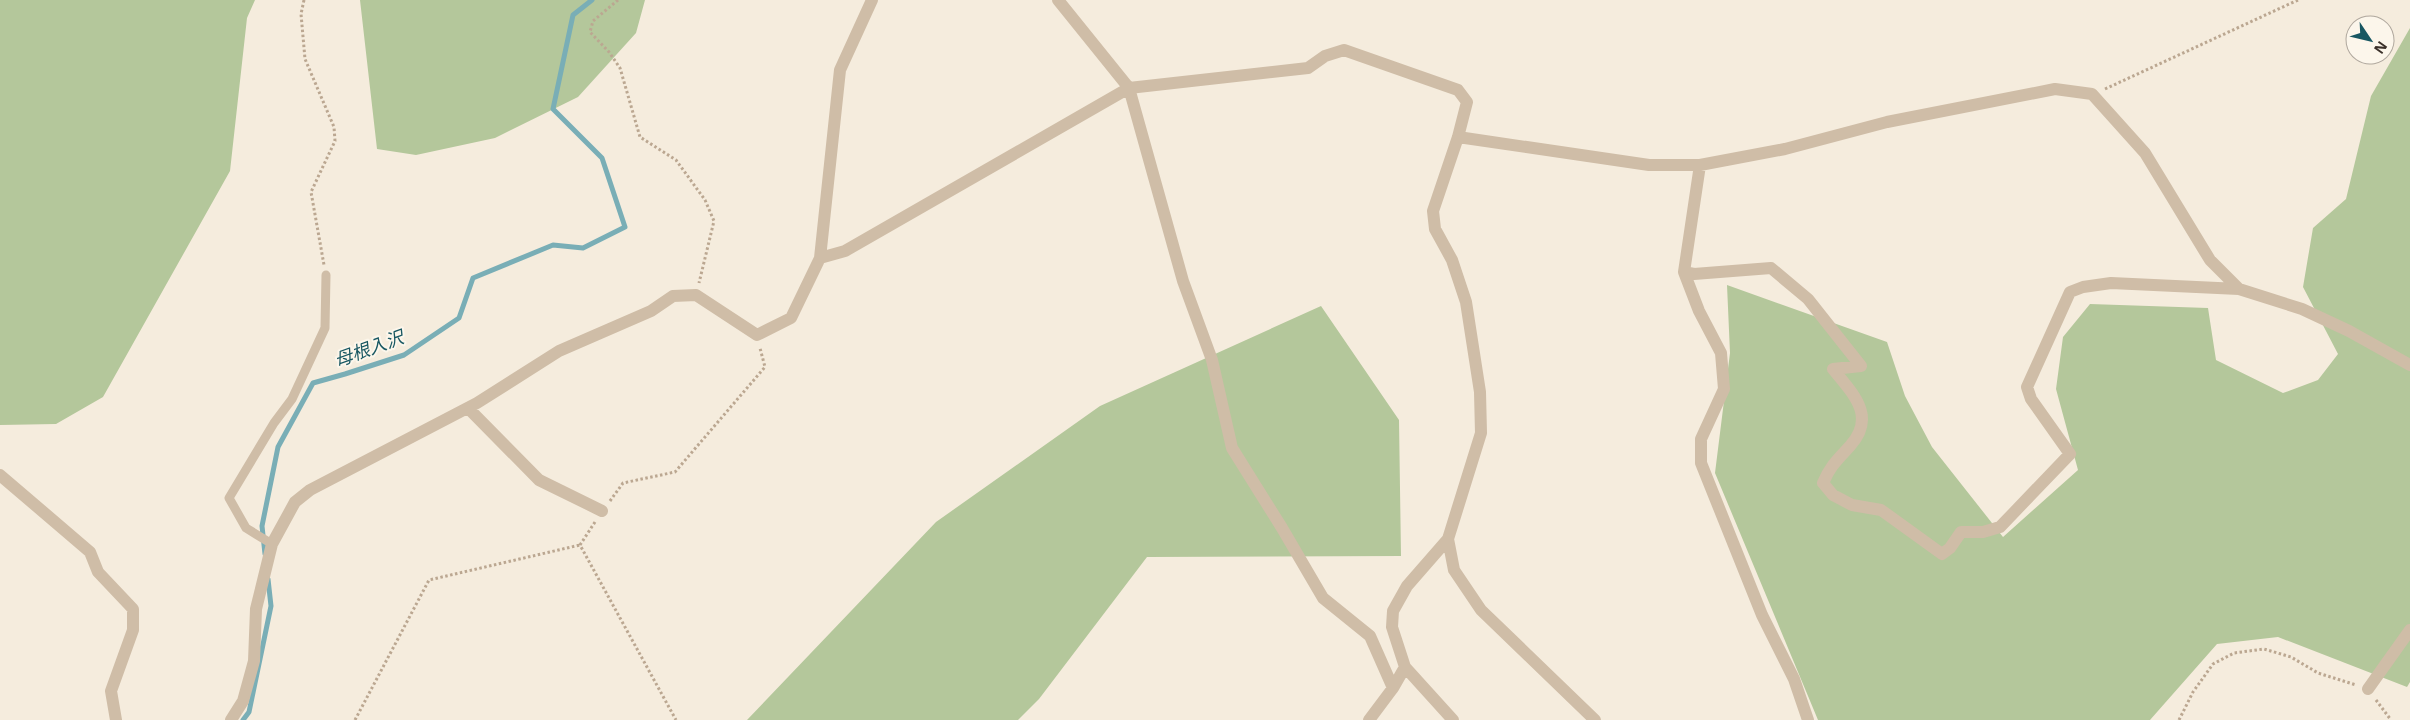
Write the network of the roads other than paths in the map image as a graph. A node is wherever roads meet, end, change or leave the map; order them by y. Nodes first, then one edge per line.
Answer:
1 (872, 0) edge
2 (1058, 0) edge
3 (1129, 88) junction
4 (1458, 137) junction
5 (1700, 164) junction
6 (820, 258) junction
7 (1684, 272) junction
8 (326, 276) road end
9 (2239, 289) junction
10 (2410, 365) edge
11 (468, 408) junction
12 (0, 475) edge
13 (602, 511) road end
14 (1448, 539) junction
15 (272, 544) junction
16 (2410, 630) edge
17 (1405, 667) junction
18 (1394, 688) junction
19 (2368, 689) road end
20 (116, 720) edge
21 (231, 720) edge
22 (1369, 720) edge
23 (1454, 720) edge
24 (1595, 720) edge
25 (1808, 720) edge

1 - 6 street
2 - 3 street
3 - 4 street
3 - 6 street
3 - 18 street
4 - 5 street
4 - 14 street
5 - 7 street
5 - 9 street
6 - 11 street
7 - 9 street
7 - 25 street
8 - 15 lane
9 - 10 street
11 - 13 street
11 - 15 street
12 - 20 street
14 - 17 street
14 - 24 street
15 - 21 street
16 - 19 street
17 - 18 street
17 - 23 street
18 - 22 street

